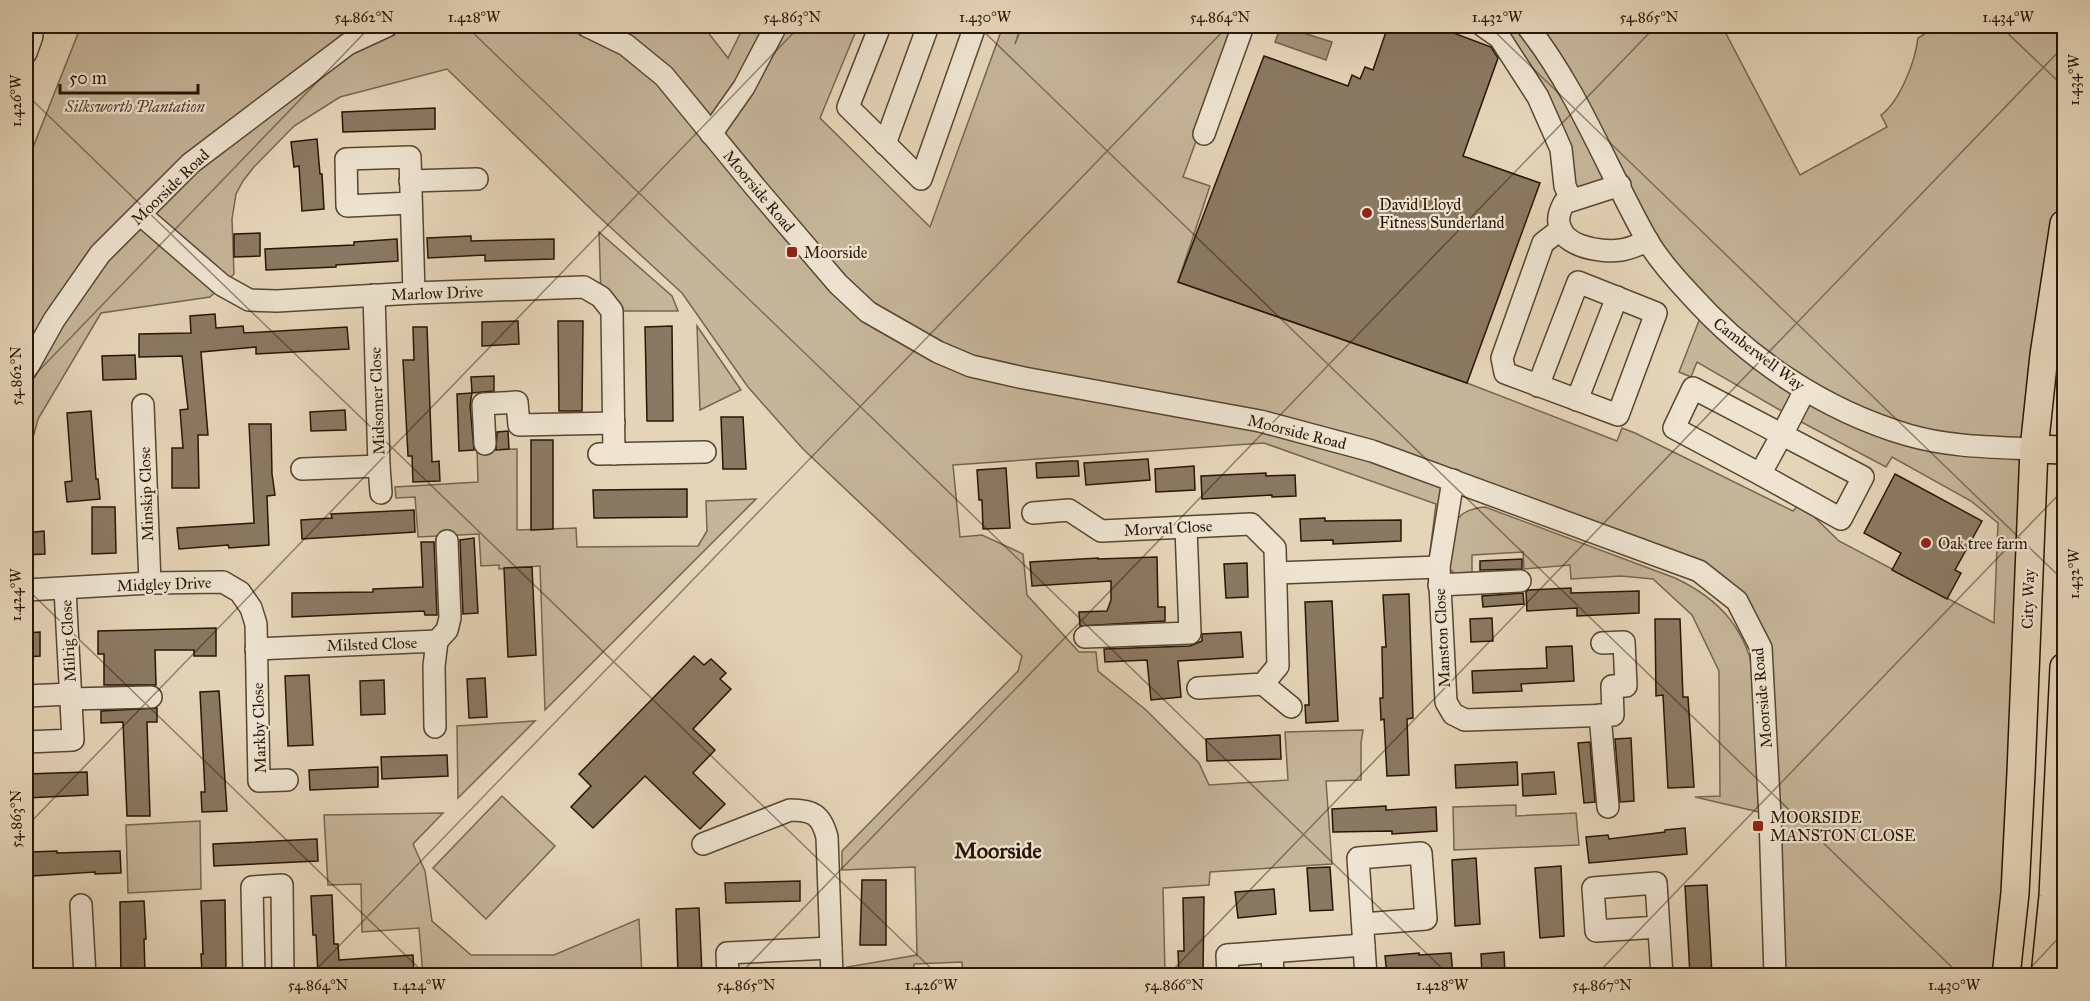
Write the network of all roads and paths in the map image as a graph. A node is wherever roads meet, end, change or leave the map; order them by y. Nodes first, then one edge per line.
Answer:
1 (387, 26) edge
2 (587, 26) edge
3 (776, 26) edge
4 (880, 26) edge
5 (928, 26) edge
6 (975, 26) edge
7 (1244, 26) edge
8 (1483, 26) edge
9 (1527, 26) edge
10 (711, 134) junction
11 (1204, 134) dead end
12 (885, 144) junction
13 (477, 179) dead end
14 (410, 181) junction
15 (1620, 185) junction
16 (1571, 200) junction
17 (411, 204) junction
18 (141, 215) junction
19 (2064, 224) edge
20 (1561, 229) junction
21 (1648, 241) junction
22 (414, 293) junction
23 (374, 295) junction
24 (1617, 297) junction
25 (26, 370) edge
26 (1538, 386) junction
27 (1805, 390) junction
28 (1577, 400) junction
29 (143, 405) dead end
30 (614, 423) junction
31 (1782, 435) junction
32 (485, 444) dead end
33 (2034, 449) junction
34 (2064, 450) edge
35 (705, 452) dead end
36 (379, 466) junction
37 (302, 469) dead end
38 (1760, 474) junction
39 (1453, 480) junction
40 (381, 493) dead end
41 (1033, 513) dead end
42 (1186, 528) junction
43 (447, 541) dead end
44 (1276, 573) junction
45 (1439, 576) junction
46 (1520, 581) dead end
47 (150, 583) junction
48 (65, 589) junction
49 (26, 590) edge
50 (1085, 637) dead end
51 (437, 641) junction
52 (1602, 642) dead end
53 (256, 649) junction
54 (2064, 667) edge
55 (1263, 684) junction
56 (1198, 688) dead end
57 (26, 696) edge
58 (71, 696) junction
59 (151, 697) dead end
60 (1291, 707) dead end
61 (1600, 715) junction
62 (435, 727) dead end
63 (26, 742) edge
64 (287, 780) dead end
65 (1608, 807) dead end
66 (703, 844) dead end
67 (81, 905) dead end
68 (1363, 924) dead end
69 (1659, 927) dead end
70 (1364, 945) junction
71 (831, 948) junction
72 (1272, 952) junction
73 (85, 975) edge
74 (254, 975) edge
75 (283, 975) edge
76 (728, 975) edge
77 (832, 975) edge
78 (1228, 975) edge
79 (1273, 975) edge
80 (1366, 975) edge
81 (1662, 975) edge
82 (1775, 975) edge
83 (2006, 975) edge
84 (2045, 975) edge

1 - 18 street, Moorside Road
2 - 10 street, Moorside Road
3 - 10 street
4 - 12 street
5 - 12 street
6 - 12 street
7 - 11 street
8 - 16 street
9 - 15 street, Camberwell Way
10 - 39 street, Moorside Road
13 - 14 street
14 - 17 street
14 - 17 street
15 - 16 street
15 - 21 street, Camberwell Way
16 - 20 street
17 - 22 street
18 - 23 street, Marlow Drive
18 - 25 street, Moorside Road
19 - 33 main road, City Way
20 - 21 street
20 - 26 street
21 - 27 street, Camberwell Way
22 - 23 street, Marlow Drive
22 - 30 street, Marlow Drive
23 - 36 street, Midsomer Close
24 - 26 street
24 - 28 street
24 - 28 street
26 - 28 street
27 - 31 street
27 - 33 street, Camberwell Way
29 - 47 street, Minskip Close
30 - 32 street
30 - 35 street, Marlow Drive
31 - 38 street
31 - 38 street
31 - 38 street
33 - 34 main road
33 - 83 main road, City Way
36 - 37 street, Midsomer Close
36 - 40 street
39 - 45 street, Manston Close
39 - 82 street, Moorside Road
41 - 42 street, Morval Close
42 - 44 street, Morval Close
42 - 50 street
43 - 51 street
44 - 45 street
44 - 55 street, Morval Close
45 - 46 street
45 - 61 street, Manston Close
47 - 48 street, Midgley Drive
47 - 53 street, Midgley Drive
48 - 49 street, Midgley Drive
48 - 58 street, Milrig Close
51 - 53 street, Milsted Close
51 - 62 street, Milsted Close
52 - 61 street
53 - 64 street, Markby Close
54 - 84 main road
55 - 56 street
55 - 60 street
57 - 58 street, Milrig Close
58 - 59 street
58 - 63 street, Milrig Close
61 - 65 street
66 - 71 street
67 - 73 street
68 - 70 street
69 - 81 street
70 - 72 street
70 - 80 street
71 - 76 street
71 - 77 street
72 - 78 street
72 - 79 street
74 - 75 street

